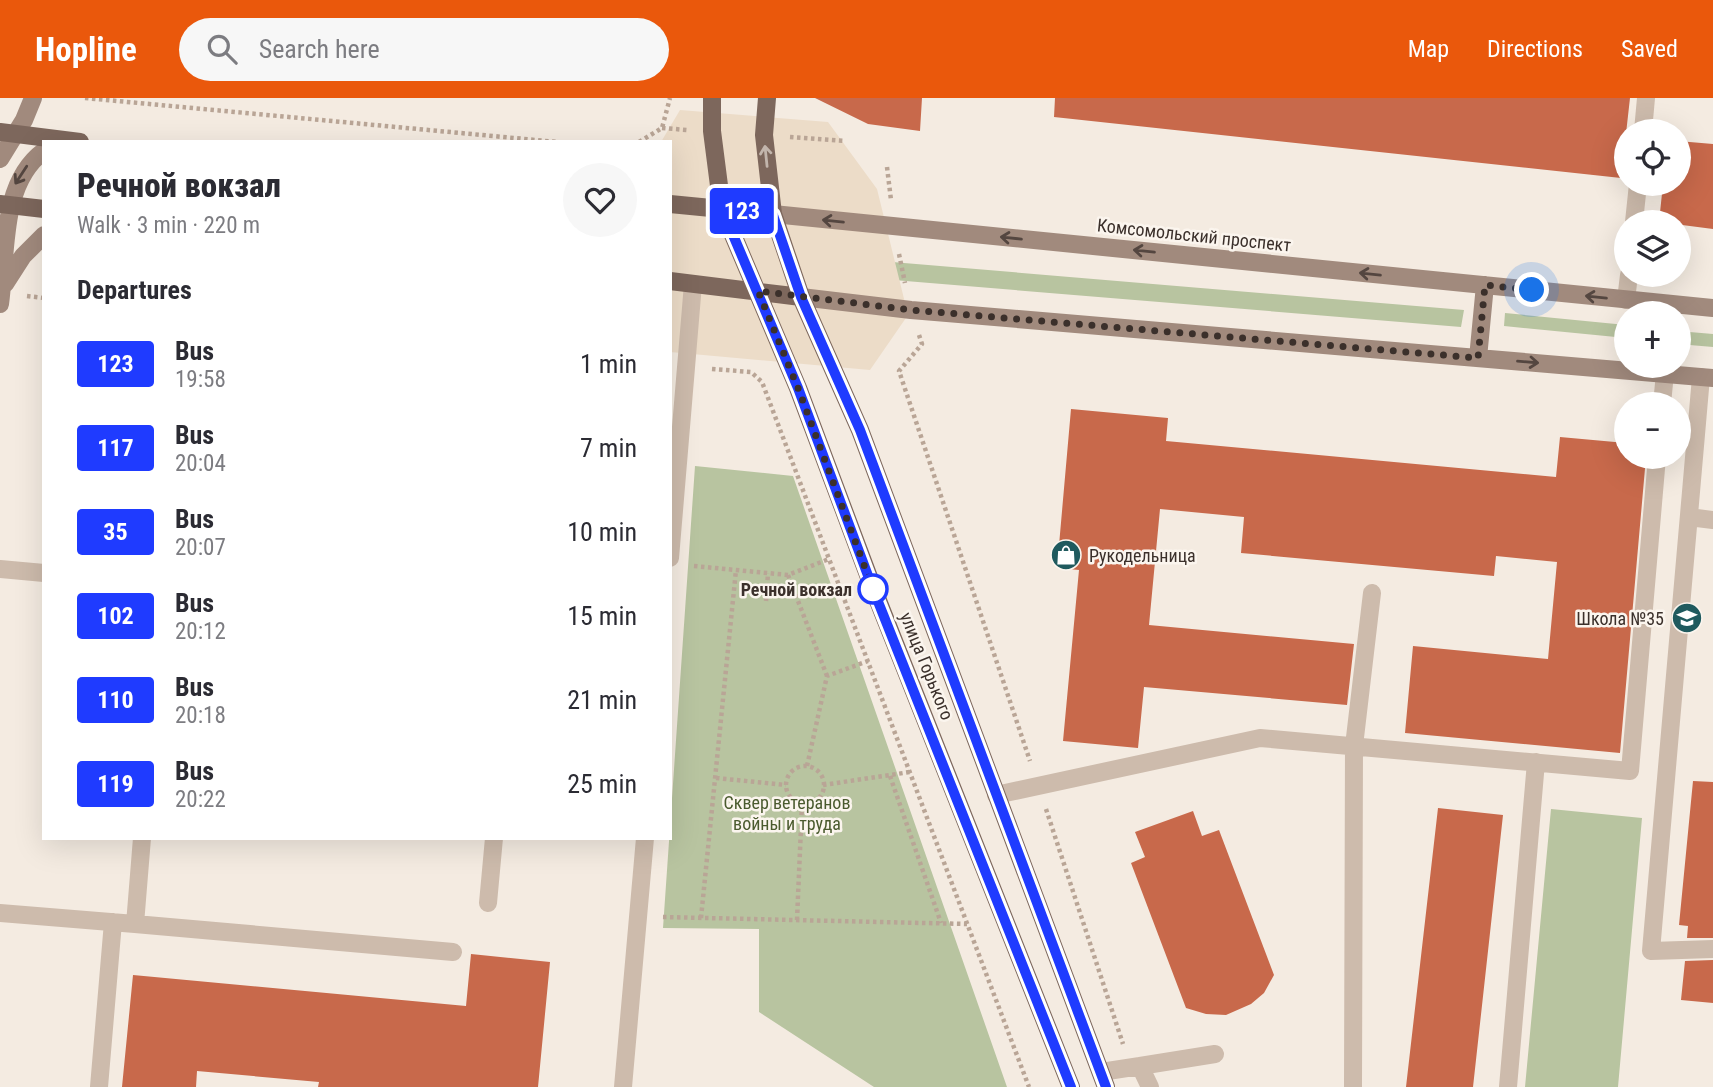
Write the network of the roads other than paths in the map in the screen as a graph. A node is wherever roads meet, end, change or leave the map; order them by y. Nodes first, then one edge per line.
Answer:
1 (33, 98) edge
2 (712, 98) edge
3 (767, 98) edge
4 (1646, 98) edge
5 (1644, 119) edge
6 (8, 133) edge
7 (62, 140) edge
8 (42, 153) edge
9 (0, 159) edge
10 (4, 204) edge
11 (672, 204) edge
12 (42, 209) edge
13 (722, 209) junction
14 (773, 215) junction
15 (42, 237) edge
16 (672, 281) edge
17 (693, 284) junction
18 (1485, 285) junction
19 (1628, 287) edge
20 (758, 291) junction
21 (801, 297) junction
22 (1, 299) edge
23 (1626, 300) junction
24 (1713, 308) edge
25 (1478, 358) junction
26 (1614, 369) edge
27 (1707, 377) edge
28 (1656, 469) edge
29 (1689, 517) junction
30 (1713, 520) edge
31 (677, 562) edge
32 (0, 569) edge
33 (42, 573) edge
34 (1372, 593) dead end
35 (1354, 746) junction
36 (1536, 762) junction
37 (996, 795) junction
38 (142, 840) edge
39 (494, 840) edge
40 (645, 840) edge
41 (488, 903) dead end
42 (0, 913) edge
43 (113, 922) junction
44 (135, 924) junction
45 (1713, 949) edge
46 (453, 952) dead end
47 (1215, 1054) dead end
48 (1136, 1067) junction
49 (1104, 1080) edge
50 (99, 1087) edge
51 (623, 1087) edge
52 (1071, 1087) edge
53 (1150, 1087) edge
54 (1353, 1087) edge
55 (1508, 1087) edge

1 - 6 street
2 - 13 main road, улица Горького
14 -> 3 main road, улица Горького
4 - 5 street
6 - 7 main road
6 - 9 street
8 -> 10 street
10 - 12 main road
10 - 22 street
11 - 13 main road, Комсомольский проспект
13 - 14 main road, Комсомольский проспект
13 - 20 main road, улица Горького
18 -> 14 street, Комсомольский проспект
14 - 21 main road, улица Горького
15 - 22 street
16 - 17 main road
17 - 20 main road
17 - 31 street
23 -> 18 street, Комсомольский проспект
18 - 25 street
19 - 23 street
20 - 21 main road
20 - 52 main road, улица Горького
21 - 25 street
21 - 37 main road, улица Горького
23 - 24 street, Комсомольский проспект
25 -> 26 street
27 - 29 street
28 - 36 street
29 - 30 street
29 - 45 street
32 - 33 street
34 - 35 street
35 - 36 street
35 - 37 street
35 - 54 street
36 - 55 street
37 - 49 main road, улица Горького
38 - 44 street
39 - 41 street
40 - 51 street
42 - 43 street
43 - 44 street
43 - 50 street
44 - 46 street
47 - 48 street
48 - 49 street
48 - 53 street

